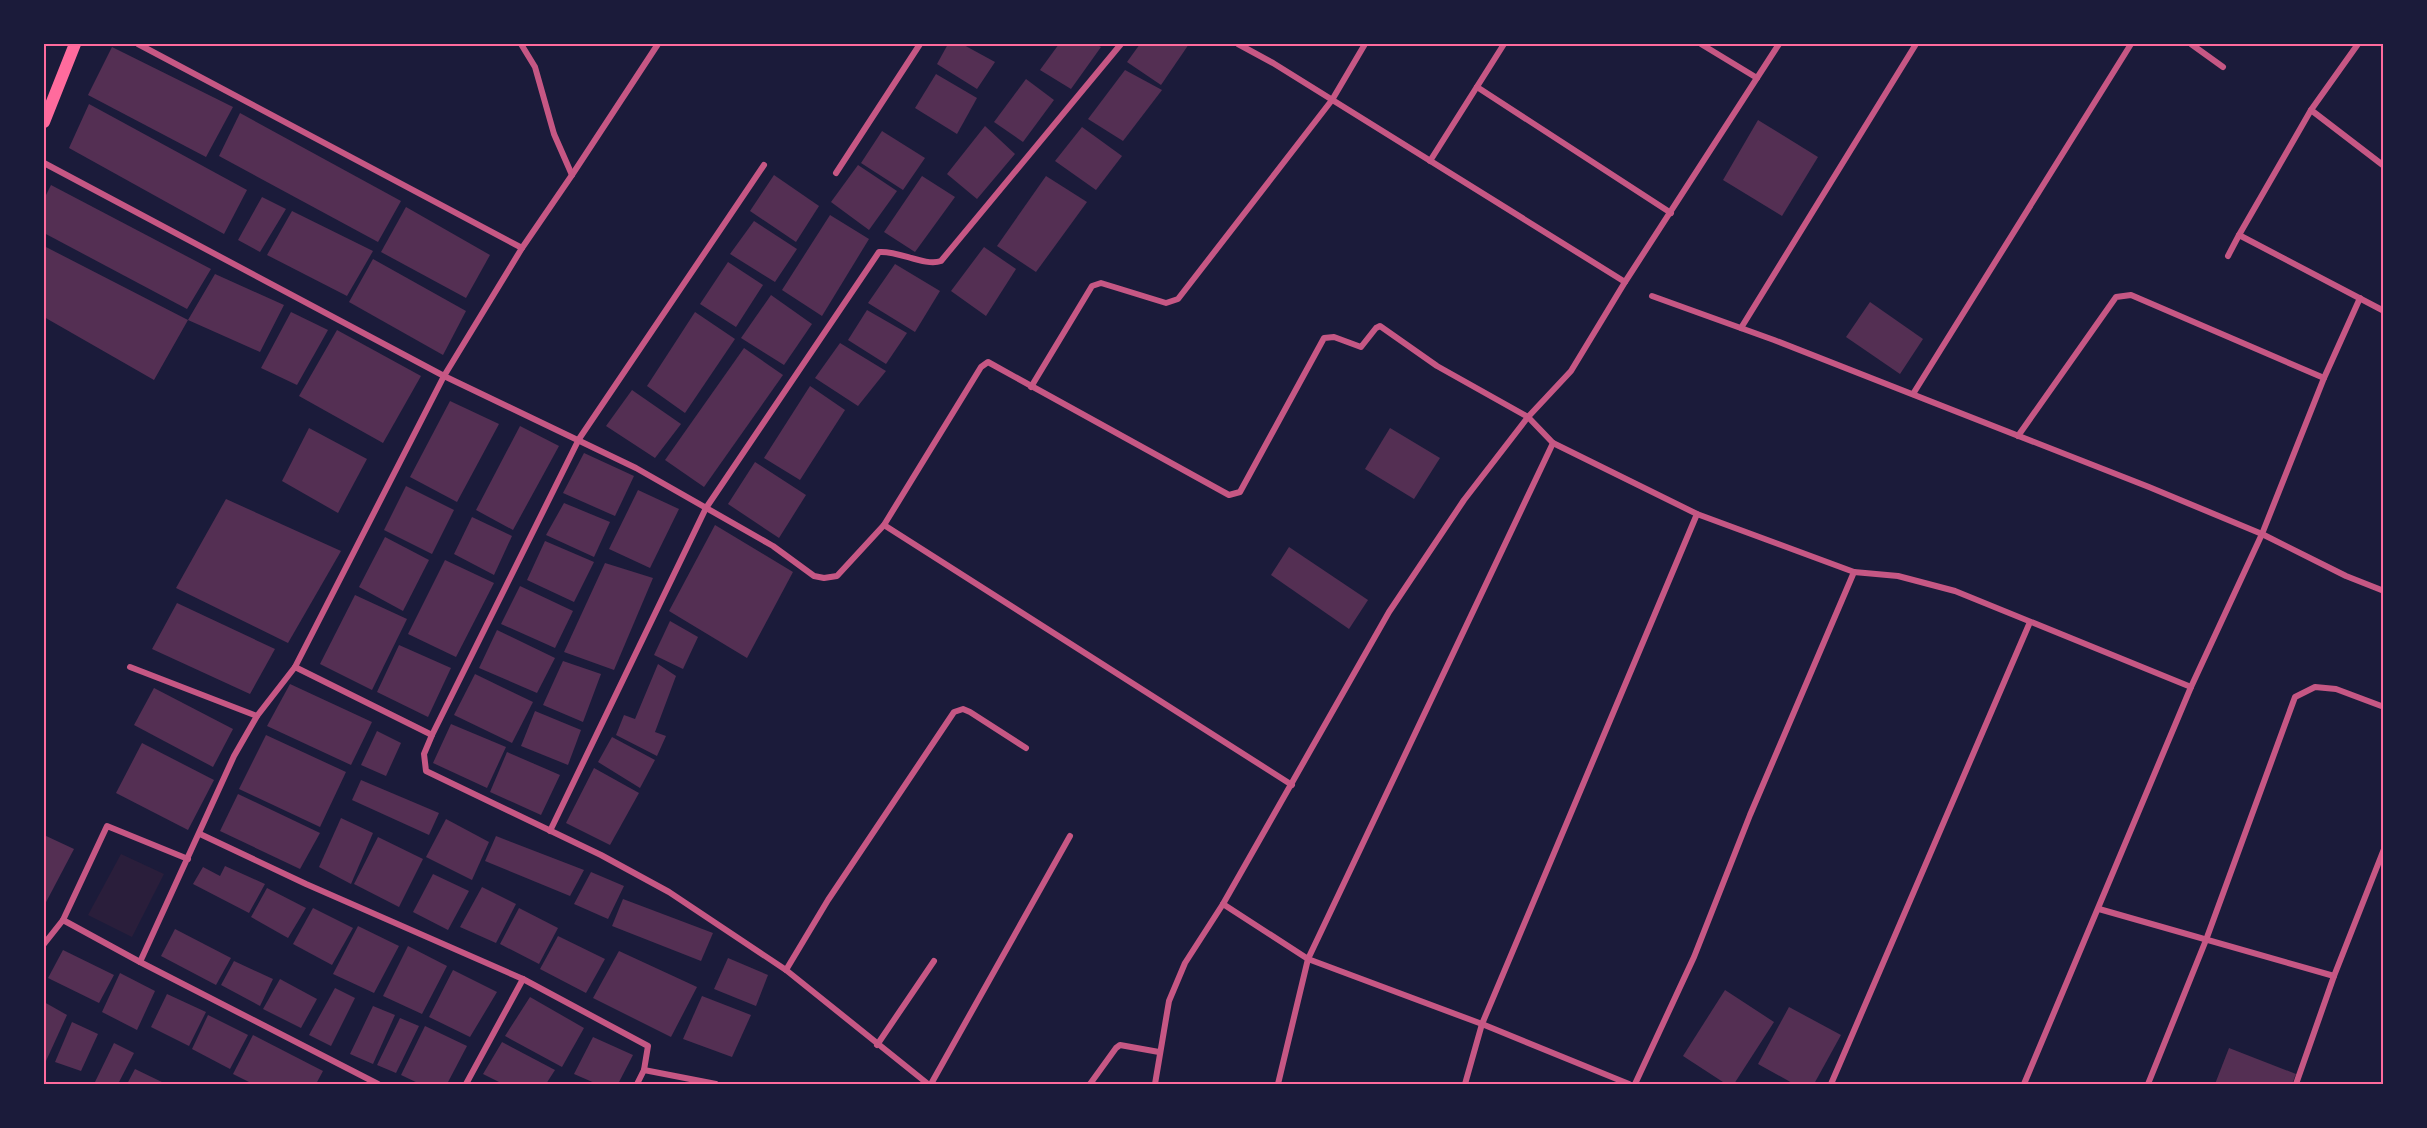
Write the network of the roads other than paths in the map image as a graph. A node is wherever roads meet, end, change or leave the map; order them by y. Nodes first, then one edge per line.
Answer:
1 (75, 44) edge
2 (138, 44) edge
3 (521, 44) edge
4 (658, 44) edge
5 (920, 44) edge
6 (1121, 44) edge
7 (1238, 44) edge
8 (1365, 44) edge
9 (1504, 44) edge
10 (1701, 44) edge
11 (1779, 44) edge
12 (1916, 44) edge
13 (2131, 44) edge
14 (2191, 44) edge
15 (2358, 44) edge
16 (2223, 67) dead end
17 (1757, 78) junction
18 (1477, 87) junction
19 (1332, 100) junction
20 (2311, 110) junction
21 (44, 122) edge
22 (1430, 161) junction
23 (44, 163) edge
24 (764, 165) dead end
25 (2384, 166) edge
26 (836, 173) dead end
27 (572, 175) junction
28 (1671, 213) junction
29 (2239, 235) junction
30 (522, 248) junction
31 (2228, 256) dead end
32 (1625, 282) junction
33 (1652, 296) dead end
34 (2360, 298) junction
35 (2384, 311) edge
36 (1741, 328) junction
37 (444, 376) junction
38 (2324, 378) junction
39 (1031, 387) junction
40 (1913, 394) junction
41 (1528, 417) junction
42 (2018, 436) junction
43 (579, 439) junction
44 (1553, 443) junction
45 (706, 508) junction
46 (1697, 513) junction
47 (884, 525) junction
48 (2262, 534) junction
49 (1854, 572) junction
50 (2384, 591) edge
51 (2030, 622) junction
52 (130, 667) dead end
53 (295, 667) junction
54 (2191, 687) junction
55 (2384, 707) edge
56 (257, 716) junction
57 (432, 735) junction
58 (1026, 748) dead end
59 (1292, 785) junction
60 (550, 831) junction
61 (200, 834) junction
62 (1070, 836) dead end
63 (2384, 849) edge
64 (188, 860) junction
65 (1223, 904) junction
66 (2100, 909) junction
67 (63, 920) junction
68 (2206, 940) junction
69 (44, 944) edge
70 (1308, 959) junction
71 (934, 961) dead end
72 (140, 962) junction
73 (786, 970) junction
74 (2334, 975) junction
75 (523, 979) junction
76 (1482, 1024) junction
77 (877, 1046) junction
78 (1159, 1052) junction
79 (644, 1070) junction
80 (378, 1084) edge
81 (466, 1084) edge
82 (637, 1084) edge
83 (716, 1084) edge
84 (930, 1084) edge
85 (1090, 1084) edge
86 (1155, 1084) edge
87 (1278, 1084) edge
88 (1465, 1084) edge
89 (1629, 1084) edge
90 (1635, 1084) edge
91 (1831, 1084) edge
92 (2024, 1084) edge
93 (2148, 1084) edge
94 (2296, 1084) edge

1 - 21 main road
2 - 30 street
3 - 27 street
4 - 27 street
5 - 26 street
6 - 45 street
7 - 19 street
8 - 19 street
9 - 18 street
10 - 17 street
11 - 17 street
12 - 36 street
13 - 40 street
14 - 16 street
15 - 20 street
17 - 28 street
18 - 22 street
18 - 28 street
19 - 22 street
19 - 39 street
20 - 25 street
20 - 29 street
22 - 32 street
23 - 37 street
24 - 43 street
27 - 30 street
28 - 32 street
29 - 31 street
29 - 34 street
30 - 37 street
32 - 41 street
33 - 36 street
34 - 35 street
34 - 38 street
36 - 40 street
37 - 43 street
37 - 53 street
38 - 42 street
38 - 48 street
39 - 41 street
39 - 47 street
40 - 42 street
41 - 44 street
41 - 59 street
42 - 48 street
43 - 45 street
43 - 57 street
44 - 46 street
44 - 70 street
45 - 47 street
45 - 60 street
46 - 49 street
46 - 76 street
47 - 59 street
48 - 50 street
48 - 54 street
49 - 51 street
49 - 90 street
51 - 54 street
51 - 91 street
52 - 56 street
53 - 56 street
53 - 57 street
54 - 66 street
55 - 68 street
56 - 61 street
57 - 60 street
58 - 73 street
59 - 65 street
60 - 73 street
61 - 64 street
61 - 75 street
62 - 84 street
63 - 74 street
64 - 67 street
64 - 72 street
65 - 70 street
65 - 78 street
66 - 68 street
66 - 92 street
67 - 69 street
67 - 72 street
68 - 74 street
68 - 93 street
70 - 76 street
70 - 87 street
71 - 77 street
72 - 80 street
73 - 77 street
74 - 94 street
75 - 79 street
75 - 81 street
76 - 88 street
76 - 89 street
77 - 84 street
78 - 85 street
78 - 86 street
79 - 82 street
79 - 83 street

